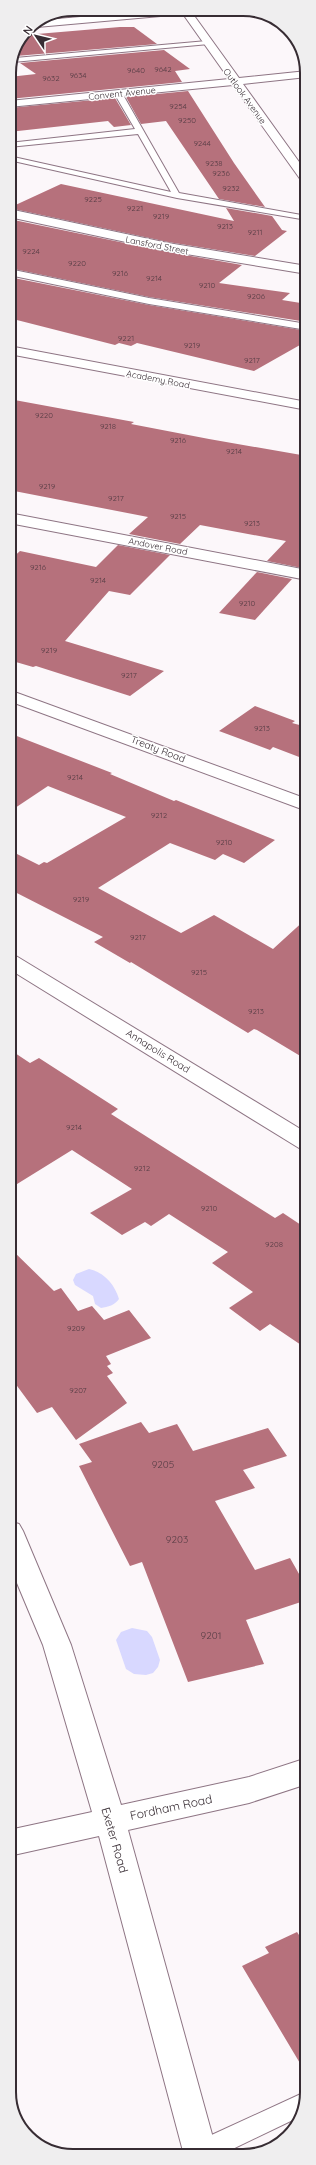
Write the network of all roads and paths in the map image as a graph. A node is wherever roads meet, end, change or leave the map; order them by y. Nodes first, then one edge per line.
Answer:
1 (122, 16) edge
2 (189, 16) edge
3 (46, 23) edge
4 (207, 43) junction
5 (18, 60) edge
6 (300, 75) edge
7 (235, 82) junction
8 (118, 93) junction
9 (16, 103) edge
10 (141, 131) junction
11 (16, 144) edge
12 (16, 160) edge
13 (300, 171) edge
14 (177, 196) junction
15 (16, 214) edge
16 (300, 217) edge
17 (300, 269) edge
18 (16, 273) edge
19 (300, 326) edge
20 (16, 351) edge
21 (135, 389) dead end
22 (300, 405) edge
23 (300, 417) edge
24 (16, 519) edge
25 (300, 574) edge
26 (16, 697) edge
27 (300, 802) edge
28 (16, 964) edge
29 (300, 1139) edge
30 (16, 1547) edge
31 (300, 1773) edge
32 (110, 1820) junction
33 (16, 1841) edge
34 (298, 2106) edge
35 (200, 2149) edge
36 (211, 2149) edge

1 - 3 street
2 - 4 street, Outlook Avenue
4 - 5 lane
4 - 7 street, Outlook Avenue
6 - 7 street, Convent Avenue
7 - 8 street, Convent Avenue
7 - 13 street, Outlook Avenue
8 - 9 street, Convent Avenue
8 - 10 lane
10 - 11 lane
10 - 14 lane
12 - 14 lane
14 - 16 lane
15 - 17 street, Lansford Street
18 - 19 lane
20 - 22 street, Academy Road
21 - 23 street, Academy Road
24 - 25 street, Andover Road
26 - 27 street, Treaty Road
28 - 29 street, Annapolis Road
30 - 32 street, Exeter Road
31 - 32 street, Fordham Road
32 - 33 street, Fordham Road
32 - 35 street, Exeter Road
34 - 36 lane

